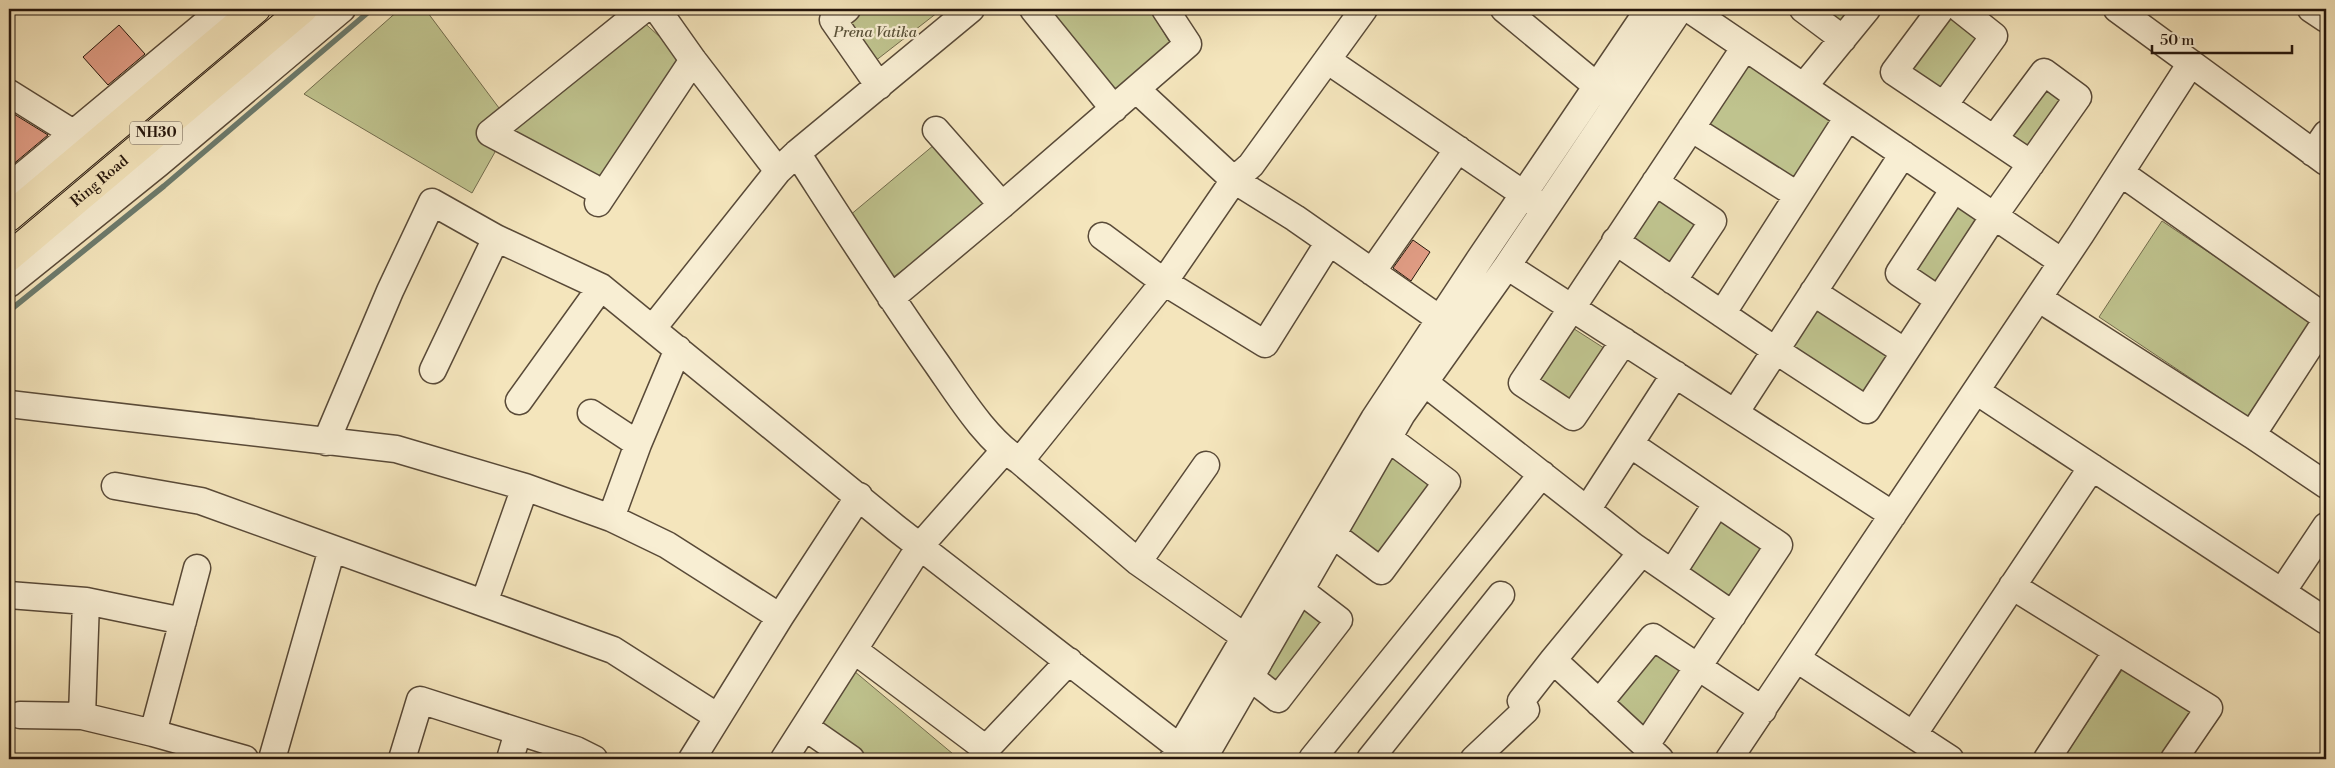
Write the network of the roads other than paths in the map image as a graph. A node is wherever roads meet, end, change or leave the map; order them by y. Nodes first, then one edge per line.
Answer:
1 (256, 9) edge
2 (302, 9) edge
3 (342, 9) edge
4 (644, 9) edge
5 (657, 9) edge
6 (847, 9) edge
7 (971, 9) edge
8 (1033, 9) edge
9 (1165, 9) edge
10 (1364, 9) edge
11 (1504, 9) edge
12 (1650, 9) edge
13 (1680, 9) edge
14 (1689, 9) edge
15 (1803, 9) edge
16 (1867, 9) edge
17 (1940, 9) edge
18 (1960, 9) edge
19 (2118, 9) edge
20 (2311, 9) edge
21 (215, 11) edge
22 (2326, 19) edge
23 (1843, 39) junction
24 (1745, 47) junction
25 (693, 60) junction
26 (1327, 60) junction
27 (2191, 63) junction
28 (879, 86) junction
29 (1596, 86) junction
30 (1804, 86) junction
31 (1136, 89) junction
32 (9, 93) edge
33 (1616, 103) junction
34 (1944, 105) junction
35 (1114, 109) junction
36 (1848, 117) junction
37 (1691, 128) junction
38 (936, 130) dead end
39 (73, 133) junction
40 (1994, 139) junction
41 (1458, 149) junction
42 (2322, 150) edge
43 (797, 153) junction
44 (1903, 154) junction
45 (2031, 164) junction
46 (778, 171) junction
47 (2121, 173) junction
48 (1234, 180) junction
49 (1655, 182) junction
50 (9, 186) edge
51 (1954, 189) junction
52 (1524, 194) junction
53 (1797, 196) junction
54 (1002, 206) junction
55 (1545, 209) junction
56 (1994, 216) junction
57 (9, 217) edge
58 (1102, 236) dead end
59 (496, 238) junction
60 (1616, 241) junction
61 (1329, 242) junction
62 (9, 257) edge
63 (2062, 262) junction
64 (1507, 266) junction
65 (1372, 272) junction
66 (1674, 281) junction
67 (1164, 282) junction
68 (9, 284) edge
69 (601, 287) junction
70 (1813, 292) junction
71 (890, 298) junction
72 (2038, 298) junction
73 (1939, 300) junction
74 (1572, 307) junction
75 (1722, 314) junction
76 (2326, 320) edge
77 (1450, 326) junction
78 (653, 328) junction
79 (1624, 341) junction
80 (678, 349) junction
81 (1775, 350) junction
82 (1904, 352) junction
83 (433, 370) dead end
84 (1675, 374) junction
85 (1425, 383) junction
86 (1976, 391) junction
87 (519, 401) dead end
88 (9, 404) edge
89 (591, 413) dead end
90 (1735, 413) junction
91 (2252, 435) junction
92 (1388, 438) junction
93 (326, 442) junction
94 (638, 444) junction
95 (1630, 444) junction
96 (1012, 456) junction
97 (1206, 465) dead end
98 (2092, 467) junction
99 (1542, 474) junction
100 (2326, 485) edge
101 (114, 486) dead end
102 (525, 487) junction
103 (859, 496) junction
104 (1717, 503) junction
105 (1587, 510) junction
106 (1893, 515) junction
107 (611, 518) junction
108 (2326, 526) edge
109 (1332, 534) junction
110 (920, 546) junction
111 (332, 549) junction
112 (1642, 552) junction
113 (1138, 562) junction
114 (197, 568) dead end
115 (1672, 573) junction
116 (2012, 586) junction
117 (1300, 590) junction
118 (2282, 592) junction
119 (1501, 595) dead end
120 (9, 596) edge
121 (86, 601) junction
122 (484, 603) junction
123 (1732, 615) junction
124 (780, 617) junction
125 (183, 621) junction
126 (2326, 621) edge
127 (1246, 637) junction
128 (854, 650) junction
129 (2117, 651) junction
130 (1553, 660) junction
131 (1797, 660) junction
132 (1069, 662) junction
133 (1698, 667) junction
134 (1250, 677) junction
135 (1599, 703) junction
136 (1763, 710) junction
137 (20, 715) dead end
138 (82, 716) junction
139 (718, 717) junction
140 (805, 727) junction
141 (518, 732) junction
142 (154, 733) junction
143 (1913, 735) junction
144 (1653, 752) edge
145 (984, 754) edge
146 (1186, 756) edge
147 (245, 759) edge
148 (272, 759) edge
149 (402, 759) edge
150 (510, 759) edge
151 (594, 759) edge
152 (692, 759) edge
153 (784, 759) edge
154 (851, 759) edge
155 (1312, 759) edge
156 (1370, 759) edge
157 (1474, 759) edge
158 (1730, 759) edge
159 (1950, 759) edge
160 (2047, 759) edge
161 (2174, 759) edge

1 - 57 highway, Ring Road / NH30
2 - 62 highway, Ring Road / NH30
3 - 68 street
4 - 25 street
5 - 25 street
6 - 28 street
7 - 28 street
8 - 35 street
9 - 31 street
10 - 26 street
11 - 29 street
12 - 29 street
13 - 33 street
14 - 24 street
15 - 23 street
16 - 23 street
17 - 34 street
18 - 34 street
19 - 27 street
20 - 22 street
21 - 39 street
23 - 30 street
24 - 30 street
24 - 37 street
25 - 46 street
26 - 41 street
26 - 48 street
27 - 42 street
27 - 47 street
28 - 43 street
29 - 33 street
29 - 52 street
30 - 36 street
31 - 35 street
31 - 48 street
32 - 39 street
33 - 55 street
34 - 40 street
35 - 54 street
36 - 44 street
36 - 53 street
37 - 49 street
37 - 53 street
38 - 54 street
39 - 50 street
40 - 45 street
40 - 45 street
41 - 52 street
41 - 65 street
43 - 46 street
43 - 71 street
44 - 51 street
44 - 70 street
45 - 56 street
46 - 78 street
47 - 63 street
47 - 76 street
48 - 61 street
48 - 67 street
49 - 60 street
49 - 66 street
51 - 56 street
51 - 73 street
52 - 55 street
52 - 77 street
53 - 75 street
54 - 71 street
55 - 64 street
56 - 63 street
56 - 73 street
58 - 67 street
59 - 69 street
59 - 83 street
59 - 93 street
60 - 66 street
60 - 74 street
61 - 65 street
61 - 67 street
63 - 72 street
64 - 74 street
64 - 77 street
65 - 77 street
66 - 75 street
67 - 96 street
69 - 78 street
69 - 87 street
70 - 81 street
70 - 82 street
71 - 96 street
72 - 86 street
72 - 91 street
73 - 82 street
74 - 79 street
74 - 79 street
75 - 81 street
76 - 91 street
77 - 85 street
77 - 127 street
78 - 80 street
79 - 84 street
80 - 94 street
80 - 103 street
81 - 82 street
81 - 90 street
84 - 90 street
84 - 95 street
85 - 92 street
85 - 99 street
86 - 98 street
86 - 106 street
88 - 93 street
89 - 94 street
90 - 106 street
91 - 100 street
92 - 109 street
92 - 109 street
93 - 102 street
94 - 107 street
95 - 104 street
95 - 105 street
96 - 110 street
96 - 113 street
97 - 113 street
98 - 116 street
98 - 118 street
99 - 105 street
99 - 155 street
101 - 111 street
102 - 107 street
102 - 122 street
103 - 110 street
103 - 124 street
104 - 115 street
104 - 123 street
105 - 112 street
106 - 131 street
107 - 124 street
108 - 118 street
109 - 117 street
110 - 128 street
110 - 132 street
111 - 122 street
111 - 148 street
112 - 115 street
112 - 130 street
113 - 127 street
114 - 125 street
115 - 123 street
116 - 129 street
116 - 143 street
117 - 134 street
117 - 134 street
118 - 126 street
119 - 156 street
120 - 121 street
121 - 125 street
121 - 138 street
122 - 139 street
123 - 133 street
124 - 139 street
125 - 142 street
127 - 146 street
128 - 140 street
128 - 145 street
129 - 160 street
129 - 161 street
130 - 135 street
130 - 157 street
131 - 136 street
131 - 143 street
132 - 145 street
132 - 146 street
133 - 135 street
133 - 136 street
133 - 144 street
134 - 146 street
135 - 144 street
136 - 158 street
137 - 138 street
138 - 142 street
139 - 152 street
140 - 153 street
140 - 154 street
141 - 149 street
141 - 150 street
141 - 151 street
142 - 147 street
143 - 159 street

